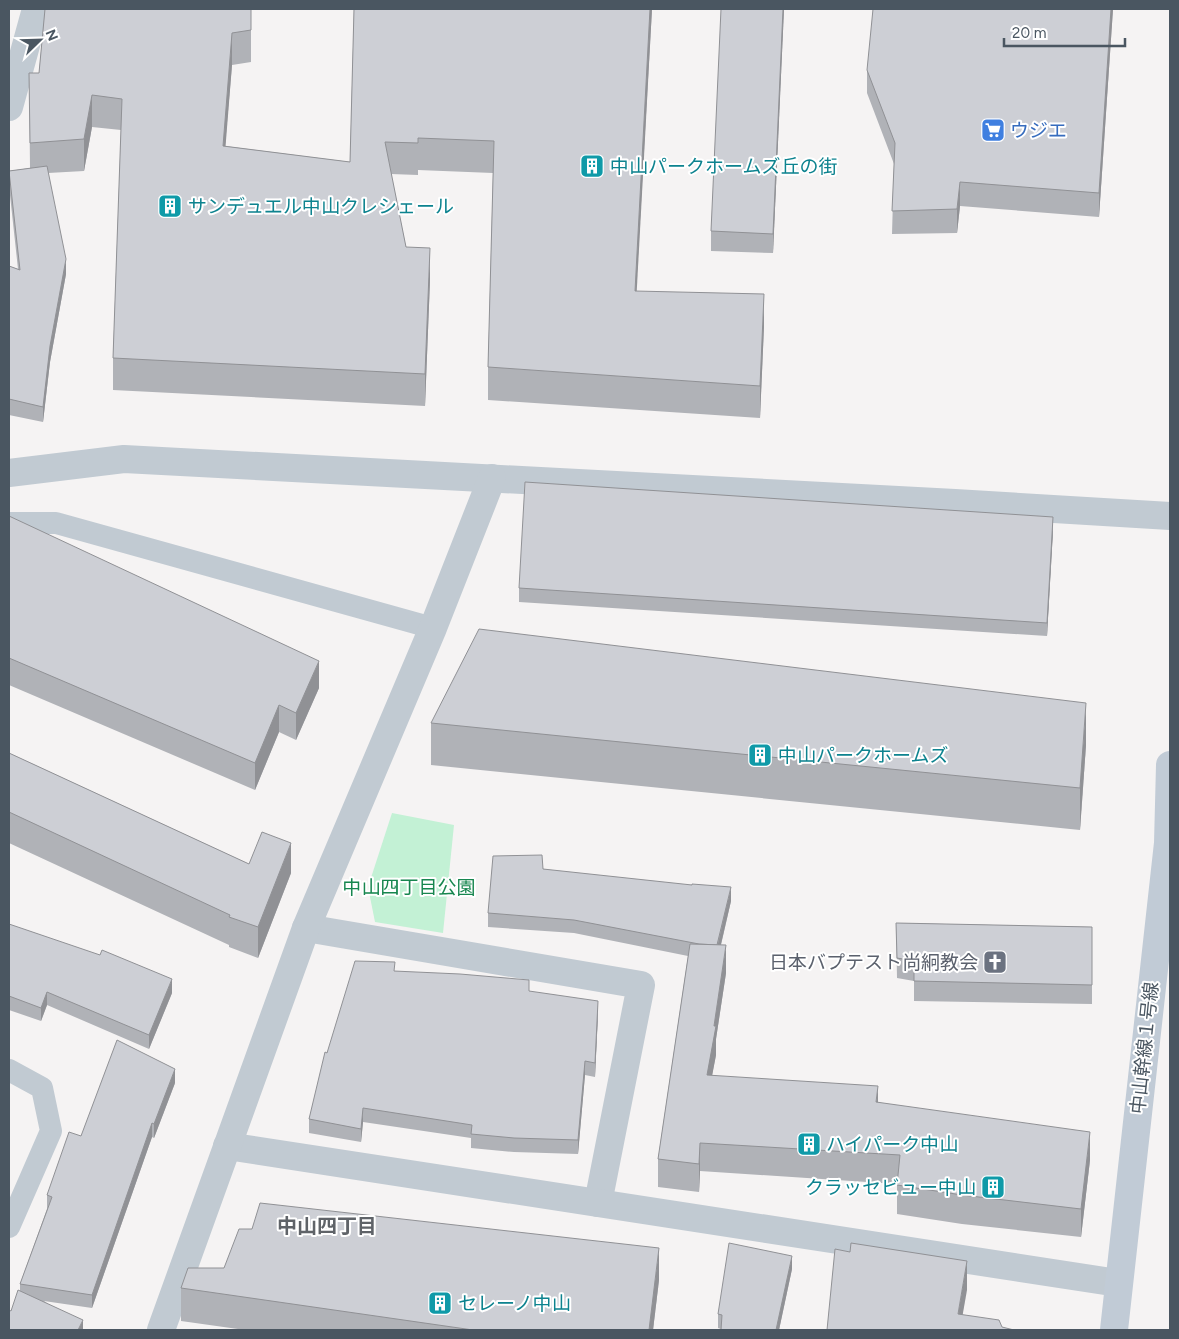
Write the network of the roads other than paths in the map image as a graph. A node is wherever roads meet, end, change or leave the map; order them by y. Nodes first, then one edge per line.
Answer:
1 (36, 9) edge
2 (9, 107) edge
3 (9, 474) edge
4 (492, 478) junction
5 (1170, 516) edge
6 (9, 523) edge
7 (433, 628) junction
8 (1170, 765) edge
9 (1169, 844) edge
10 (306, 928) junction
11 (9, 1070) edge
12 (227, 1146) junction
13 (598, 1203) junction
14 (9, 1226) edge
15 (1118, 1283) junction
16 (161, 1330) edge
17 (1114, 1330) edge

1 - 2 street
3 - 4 street
4 - 5 street
4 - 7 street
6 - 7 lane
7 - 10 street
8 - 9 street, 中山幹線１号線
9 - 15 street, 中山幹線１号線
10 - 12 street
10 - 13 street
11 - 14 lane
12 - 13 street
12 - 16 street
13 - 15 street
15 - 17 street, 中山幹線１号線

